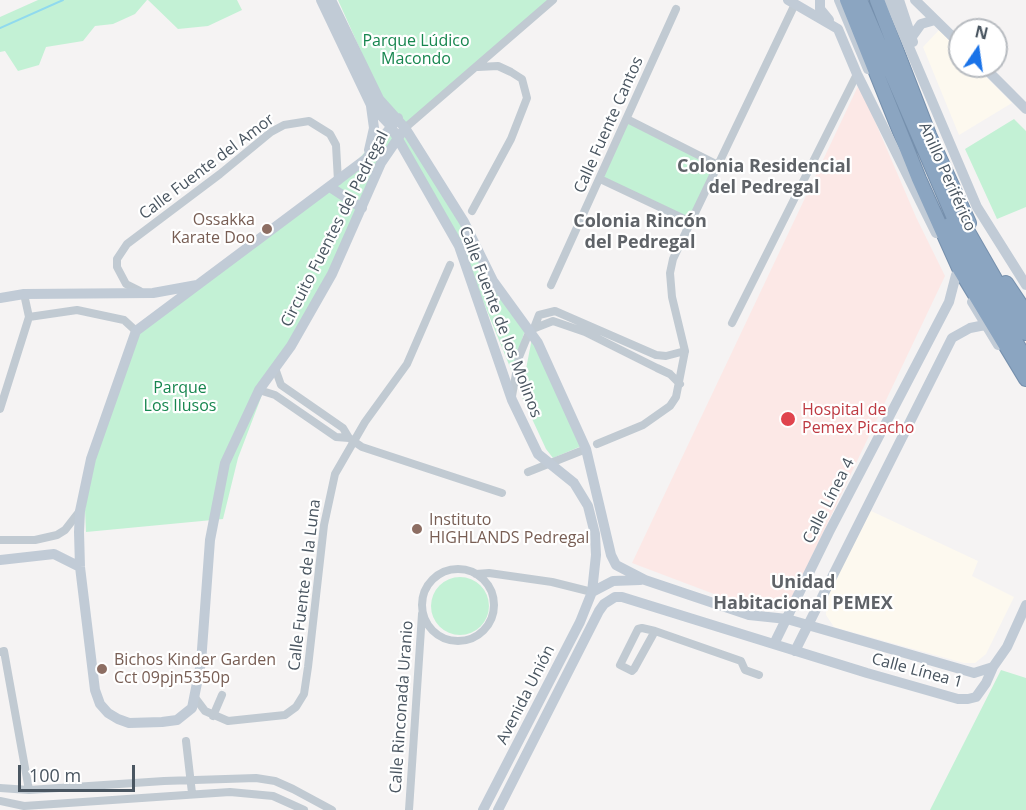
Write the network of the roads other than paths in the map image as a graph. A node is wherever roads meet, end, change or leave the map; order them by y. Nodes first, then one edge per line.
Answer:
1 (321, 0) edge
2 (331, 0) edge
3 (553, 0) edge
4 (820, 0) edge
5 (915, 0) edge
6 (883, 1) edge
7 (791, 2) edge
8 (850, 4) edge
9 (676, 9) dead end
10 (935, 20) junction
11 (838, 29) junction
12 (948, 32) edge
13 (911, 38) junction
14 (477, 67) junction
15 (857, 74) junction
16 (995, 78) edge
17 (370, 105) junction
18 (1026, 109) edge
19 (627, 119) junction
20 (394, 122) junction
21 (405, 128) junction
22 (397, 136) junction
23 (379, 141) junction
24 (389, 150) junction
25 (366, 159) junction
26 (718, 165) junction
27 (600, 179) junction
28 (334, 184) junction
29 (362, 208) junction
30 (472, 211) dead end
31 (691, 222) junction
32 (936, 233) junction
33 (1008, 257) junction
34 (450, 265) dead end
35 (957, 275) junction
36 (199, 285) junction
37 (551, 285) dead end
38 (1026, 285) edge
39 (153, 293) junction
40 (24, 294) junction
41 (0, 298) edge
42 (1026, 313) edge
43 (29, 317) junction
44 (732, 323) dead end
45 (985, 325) junction
46 (532, 329) junction
47 (136, 331) junction
48 (1026, 333) edge
49 (619, 339) junction
50 (615, 348) junction
51 (1026, 349) edge
52 (685, 351) junction
53 (1020, 361) edge
54 (275, 369) junction
55 (1026, 379) edge
56 (680, 384) junction
57 (1026, 385) edge
58 (259, 390) junction
59 (512, 400) junction
60 (0, 409) edge
61 (351, 440) junction
62 (597, 444) dead end
63 (586, 448) junction
64 (550, 464) junction
65 (528, 472) dead end
66 (502, 493) dead end
67 (80, 511) junction
68 (0, 540) edge
69 (0, 560) edge
70 (80, 567) junction
71 (476, 574) junction
72 (645, 580) junction
73 (592, 591) junction
74 (609, 600) joint
75 (710, 603) junction
76 (1026, 605) edge
77 (422, 607) junction
78 (787, 619) junction
79 (702, 622) junction
80 (808, 625) junction
81 (655, 631) junction
82 (774, 644) junction
83 (795, 651) junction
84 (0, 652) edge
85 (993, 667) junction
86 (759, 675) dead end
87 (222, 695) dead end
88 (196, 699) junction
89 (213, 716) junction
90 (186, 741) dead end
91 (190, 779) junction
92 (0, 788) edge
93 (29, 790) junction
94 (192, 794) junction
95 (0, 801) edge
96 (304, 810) edge
97 (332, 810) edge
98 (409, 810) edge
99 (483, 810) edge
100 (498, 810) edge

1 - 17 street, Calle Fuente de los Molinos
2 - 20 street, Calle Fuente de los Molinos
3 - 14 street, Circuito Fuentes del Pedregal
4 - 11 street
5 - 10 street
6 - 13 street
6 - 33 street
6 - 42 highway, Anillo Periférico
6 - 48 highway
7 - 11 street
7 - 26 street
8 - 32 street
8 - 51 highway
8 - 53 highway, Anillo Periférico
9 - 19 street, Calle Fuente Cantos
10 - 12 street
10 - 13 street
11 - 15 street
13 - 33 street
14 - 21 street, Circuito Fuentes del Pedregal
14 - 30 street
15 - 32 street
15 - 44 street
16 - 18 street
17 - 20 street, Calle Fuente de los Molinos
17 - 25 street
19 - 26 street
19 - 27 street, Calle Fuente Cantos
20 - 21 street, Calle Fuente de los Molinos
20 - 22 street, Calle Fuente de los Molinos
20 - 23 street, Circuito Fuentes del Pedregal
21 - 22 street, Circuito Fuentes del Pedregal
21 - 46 street, Calle Fuente de los Molinos
22 - 24 street, Circuito Fuentes del Pedregal
22 - 59 street, Calle Fuente de los Molinos
23 - 24 street
23 - 25 street, Circuito Fuentes del Pedregal
24 - 29 street, Circuito Fuentes del Pedregal
25 - 28 street, Circuito Fuentes del Pedregal
26 - 31 street
27 - 31 street
27 - 37 street, Calle Fuente Cantos
28 - 29 street
28 - 36 street, Circuito Fuentes del Pedregal
28 - 39 street, Calle Fuente del Amor
29 - 54 street, Circuito Fuentes del Pedregal
31 - 52 street
32 - 35 street
33 - 38 street
34 - 61 street, Calle Fuente de la Luna
35 - 45 street
35 - 78 street, Calle Línea 4
36 - 39 street, Circuito Fuentes del Pedregal
36 - 47 street, Circuito Fuentes del Pedregal
39 - 40 street, Circuito Fuentes del Pedregal
40 - 41 street, Circuito Fuentes del Pedregal
40 - 43 street
43 - 47 street
43 - 60 street
45 - 57 street
45 - 80 street
46 - 49 street
46 - 50 street
46 - 59 street
46 - 63 street, Calle Fuente de los Molinos
47 - 67 street
49 - 50 street
49 - 52 street
50 - 56 street
52 - 56 street
53 - 55 highway, Anillo Periférico
54 - 58 street, Circuito Fuentes del Pedregal
54 - 61 street
56 - 62 street
58 - 61 street
58 - 88 street, Circuito Fuentes del Pedregal
59 - 64 street, Calle Fuente de los Molinos
61 - 66 street
61 - 89 street, Calle Fuente de la Luna
63 - 64 street
63 - 72 street, Calle Fuente de los Molinos
64 - 65 street
64 - 73 street, Calle Fuente de los Molinos
67 - 68 street
67 - 70 street
69 - 70 street
70 - 88 street
71 - 73 street
71 - 77 street
71 - 77 street
72 - 73 street
72 - 75 street, Calle Línea 1
73 - 99 street, Avenida Unión
74 - 79 street, Calle Línea 1
74 - 100 street, Avenida Unión
75 - 78 street, Calle Línea 1
75 - 79 street
76 - 85 street
77 - 98 street, Calle Rinconada Uranio
78 - 80 street, Calle Línea 1
78 - 82 street, Calle Línea 4
79 - 82 street, Calle Línea 1
80 - 83 street
80 - 85 street, Calle Línea 1
81 - 81 street
81 - 86 street
82 - 83 street, Calle Línea 1
83 - 85 street, Calle Línea 1
84 - 93 street
87 - 89 street
88 - 89 street
90 - 91 street
91 - 93 street
91 - 94 street
91 - 97 street
92 - 93 street
94 - 95 street
94 - 96 street

